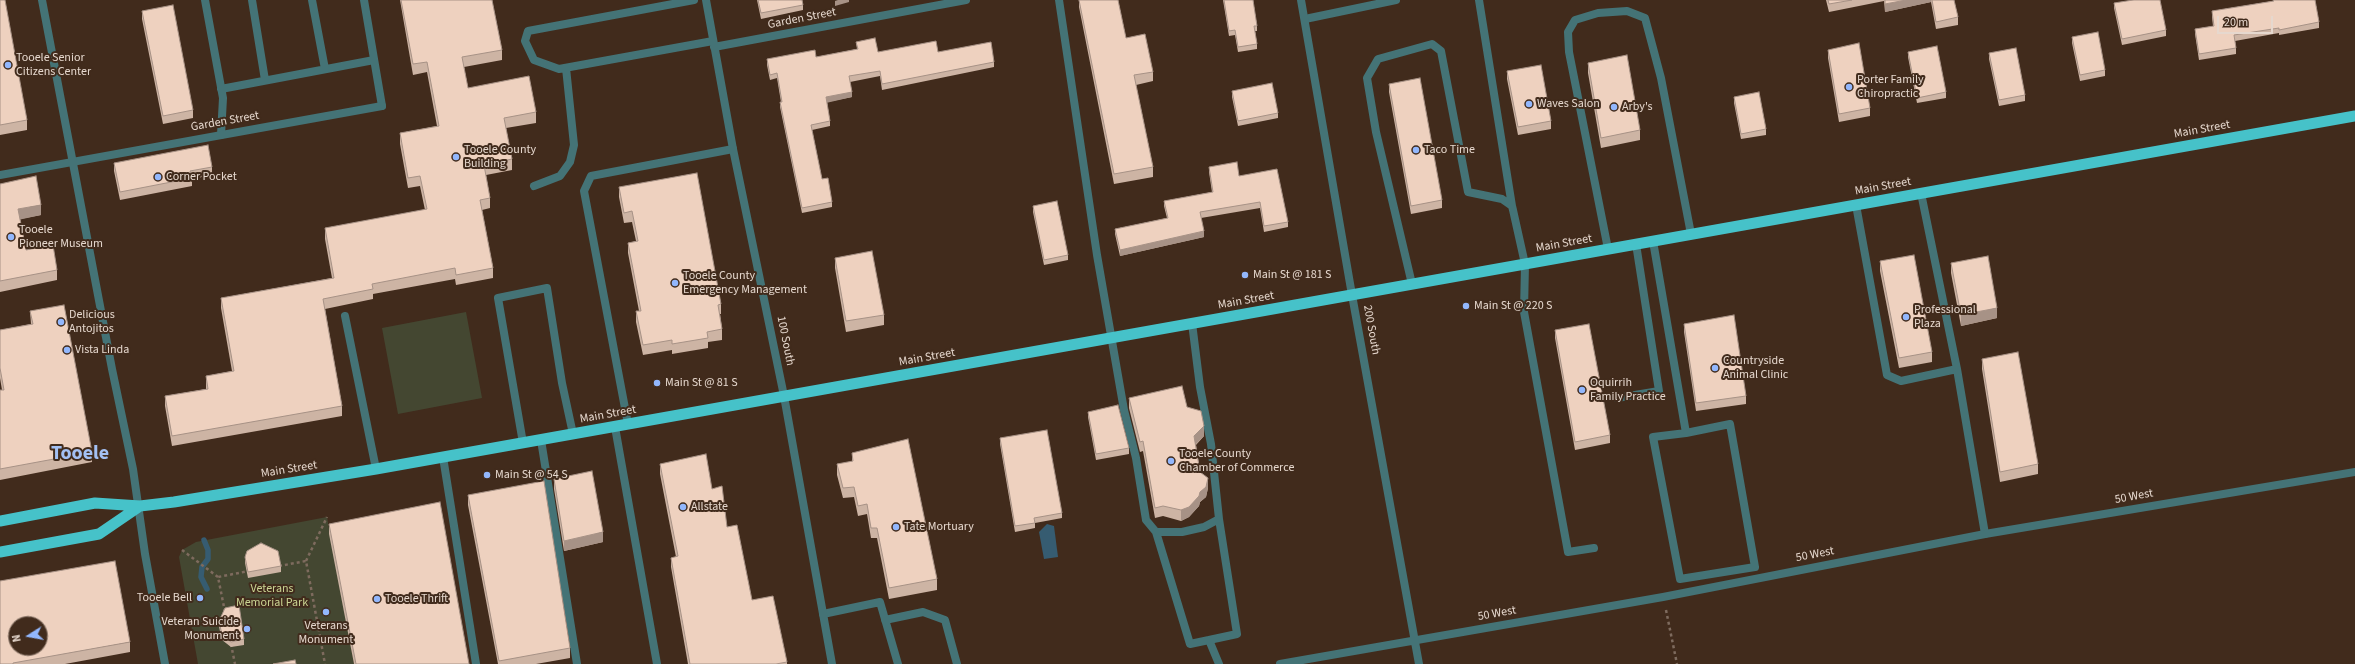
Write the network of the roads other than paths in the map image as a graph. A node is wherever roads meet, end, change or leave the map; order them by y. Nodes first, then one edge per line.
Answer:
1 (42, 0) edge
2 (205, 0) edge
3 (252, 0) edge
4 (312, 0) edge
5 (364, 0) edge
6 (694, 0) edge
7 (706, 0) edge
8 (966, 0) edge
9 (1058, 0) edge
10 (1301, 0) edge
11 (1396, 0) edge
12 (1479, 0) edge
13 (1305, 19) junction
14 (714, 44) junction
15 (374, 60) junction
16 (566, 68) junction
17 (325, 69) junction
18 (266, 80) junction
19 (221, 89) junction
20 (2355, 116) edge
21 (221, 135) junction
22 (733, 149) junction
23 (72, 162) junction
24 (0, 175) edge
25 (534, 186) dead end
26 (1920, 193) junction
27 (1856, 205) junction
28 (1512, 206) junction
29 (1691, 234) junction
30 (1653, 241) junction
31 (1636, 244) junction
32 (1608, 249) junction
33 (1525, 264) junction
34 (1412, 284) junction
35 (1352, 295) junction
36 (345, 316) dead end
37 (1192, 323) junction
38 (1113, 338) junction
39 (1957, 370) junction
40 (784, 396) junction
41 (1617, 398) dead end
42 (628, 424) junction
43 (615, 427) junction
44 (1686, 433) junction
45 (573, 434) junction
46 (541, 440) junction
47 (523, 443) junction
48 (443, 457) junction
49 (376, 469) junction
50 (2355, 472) edge
51 (140, 506) junction
52 (1219, 518) junction
53 (0, 521) edge
54 (1156, 532) junction
55 (1985, 534) junction
56 (1594, 548) dead end
57 (0, 552) edge
58 (823, 614) junction
59 (885, 620) junction
60 (1209, 640) junction
61 (1415, 641) junction
62 (165, 664) edge
63 (476, 664) edge
64 (577, 664) edge
65 (657, 664) edge
66 (832, 664) edge
67 (898, 664) edge
68 (957, 664) edge
69 (1219, 664) edge
70 (1280, 664) edge
71 (1419, 664) edge

1 - 23 street
2 - 19 street
3 - 18 street
4 - 17 street
5 - 15 street
6 - 16 street
7 - 14 street, 100 South
8 - 14 street, Garden Street
9 - 38 street
10 - 13 street, 200 South
11 - 13 street
12 - 28 street
13 - 35 street, 200 South
14 - 16 street, Garden Street
14 - 22 street, 100 South
15 - 17 street
15 - 21 street, Garden Street
16 - 25 street
17 - 18 street
18 - 19 street
19 - 21 street
20 - 26 highway, Main Street
21 - 23 street, Garden Street
22 - 40 street, 100 South
22 - 42 street
23 - 24 street, Garden Street
23 - 51 street
26 - 27 highway, Main Street
26 - 39 street
27 - 29 highway, Main Street
27 - 39 street
28 - 33 street
28 - 34 street
29 - 30 highway, Main Street
29 - 32 street
30 - 31 highway, Main Street
30 - 44 street
31 - 32 highway, Main Street
31 - 41 street
32 - 33 highway, Main Street
33 - 34 highway, Main Street
33 - 56 street
34 - 35 highway, Main Street
35 - 37 highway, Main Street
35 - 61 street, 200 South
36 - 49 street
37 - 38 highway, Main Street
37 - 52 street
38 - 40 highway, Main Street
38 - 54 street
39 - 55 street
40 - 42 highway, Main Street
40 - 58 street, 100 South
42 - 43 highway, Main Street
43 - 45 highway, Main Street
43 - 65 street
44 - 44 street
45 - 46 highway, Main Street
45 - 47 street
46 - 47 highway, Main Street
46 - 64 street
47 - 48 highway, Main Street
48 - 49 highway, Main Street
48 - 63 street
49 - 51 highway, Main Street
50 - 55 street, 50 West
51 - 53 highway, Main Street
51 - 57 highway, Main Street
51 - 62 street
52 - 54 street
52 - 60 street
54 - 60 street
55 - 61 street, 50 West
58 - 59 street
58 - 66 street, 100 South
59 - 67 street
59 - 68 street
60 - 69 street
61 - 70 street, 50 West
61 - 71 street, 200 South

